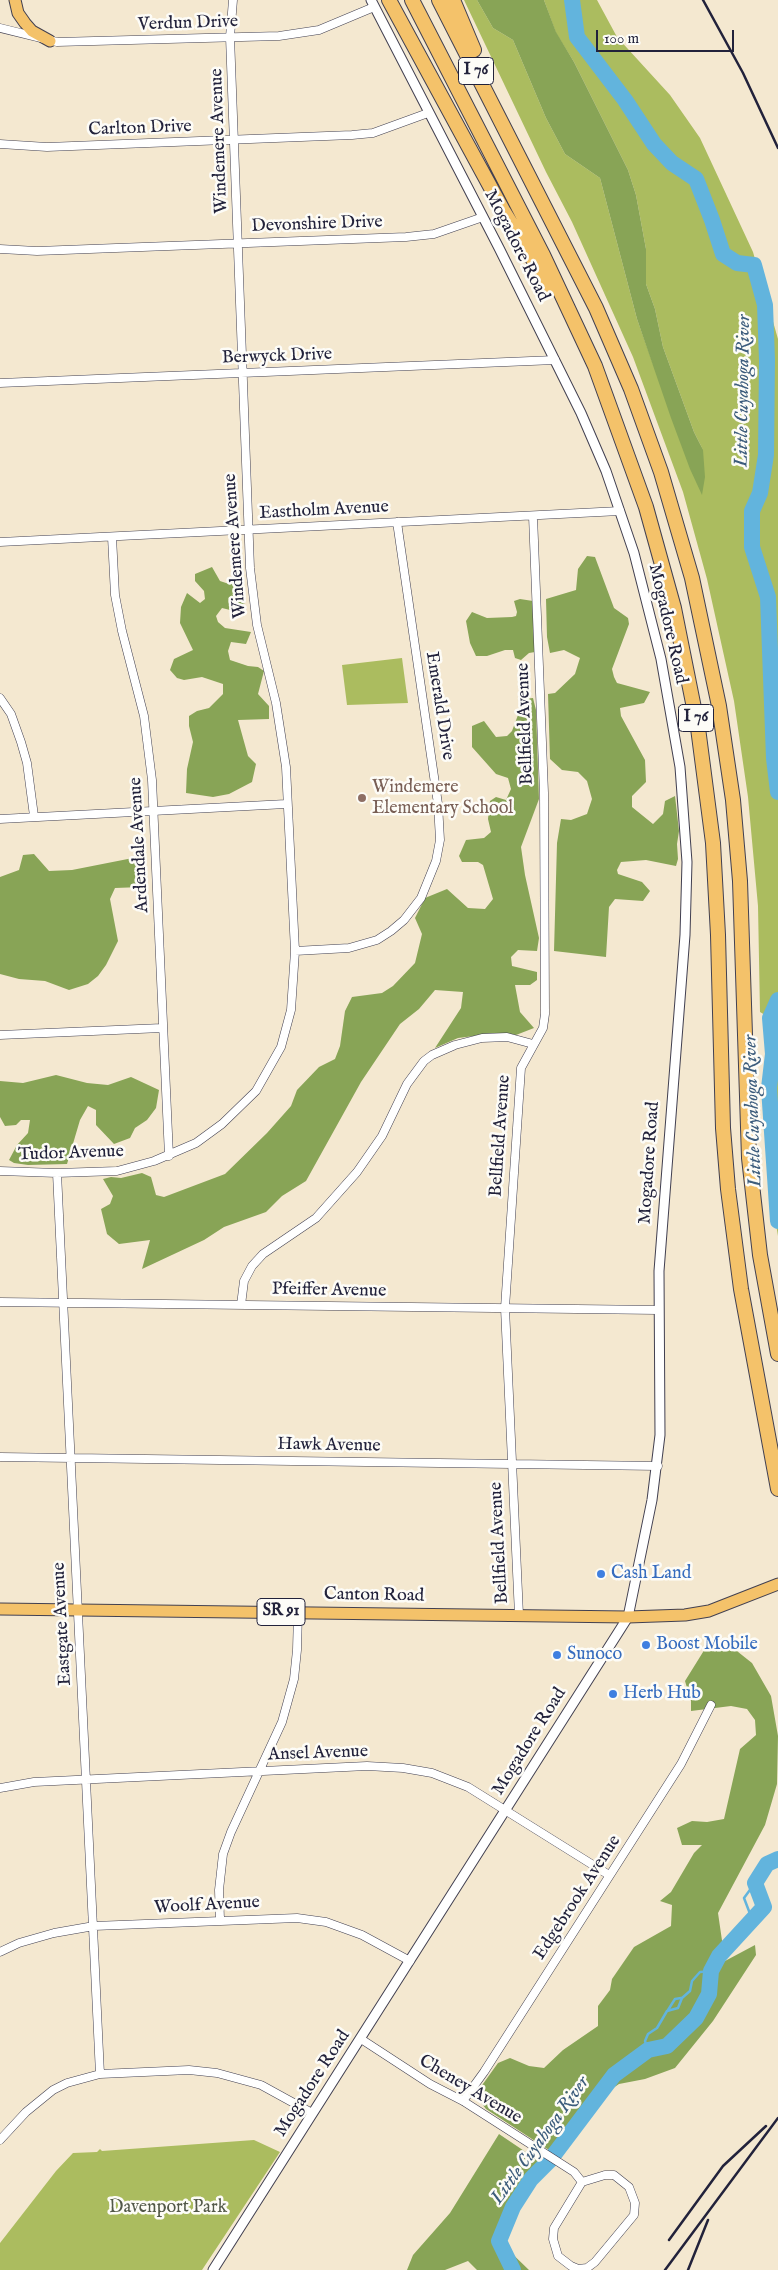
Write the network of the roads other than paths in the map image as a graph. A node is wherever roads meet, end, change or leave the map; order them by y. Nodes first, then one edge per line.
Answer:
1 (15, 0) edge
2 (233, 0) edge
3 (389, 0) edge
4 (412, 0) edge
5 (439, 0) edge
6 (453, 0) edge
7 (372, 3) edge
8 (0, 28) edge
9 (230, 37) junction
10 (50, 41) junction
11 (428, 113) junction
12 (235, 140) junction
13 (513, 143) junction
14 (0, 144) edge
15 (483, 217) junction
16 (239, 243) junction
17 (0, 249) edge
18 (576, 323) junction
19 (556, 360) junction
20 (242, 374) junction
21 (0, 383) edge
22 (620, 512) junction
23 (533, 516) junction
24 (397, 522) junction
25 (248, 529) junction
26 (112, 537) junction
27 (0, 542) edge
28 (0, 698) edge
29 (286, 804) junction
30 (154, 810) junction
31 (34, 816) junction
32 (0, 819) edge
33 (295, 951) junction
34 (162, 1028) junction
35 (0, 1035) edge
36 (533, 1044) junction
37 (263, 1080) joint
38 (169, 1156) junction
39 (0, 1171) edge
40 (57, 1173) junction
41 (0, 1302) edge
42 (64, 1302) junction
43 (240, 1305) junction
44 (505, 1308) junction
45 (658, 1310) junction
46 (778, 1354) edge
47 (0, 1457) edge
48 (70, 1460) junction
49 (511, 1464) junction
50 (658, 1466) junction
51 (778, 1489) edge
52 (778, 1584) edge
53 (0, 1609) edge
54 (78, 1610) junction
55 (298, 1612) junction
56 (519, 1615) junction
57 (628, 1617) junction
58 (710, 1705) dead end
59 (261, 1771) junction
60 (86, 1780) junction
61 (0, 1788) edge
62 (507, 1810) junction
63 (609, 1876) junction
64 (220, 1920) junction
65 (94, 1926) junction
66 (0, 1952) edge
67 (410, 1961) junction
68 (361, 2039) junction
69 (100, 2074) junction
70 (463, 2101) junction
71 (312, 2113) junction
72 (0, 2140) edge
73 (582, 2182) junction
74 (213, 2270) edge

1 - 10 main road
2 - 9 street, Windemere Avenue
3 - 18 highway
4 - 18 highway, I 76
5 - 13 highway, I 76
6 - 13 highway
7 - 9 street, Verdun Drive
7 - 11 street, Mogadore Road
8 - 10 street, Verdun Drive
9 - 10 street, Verdun Drive
9 - 12 street, Windemere Avenue
11 - 12 street, Carlton Drive
11 - 15 street, Mogadore Road
12 - 14 street, Carlton Drive
12 - 16 street, Windemere Avenue
13 - 46 highway, I 76
15 - 16 street, Devonshire Drive
15 - 19 street, Mogadore Road
16 - 17 street, Devonshire Drive
16 - 20 street, Windemere Avenue
18 - 51 highway, I 76
19 - 20 street, Berwyck Drive
19 - 22 street, Mogadore Road
20 - 21 street, Berwyck Drive
20 - 25 street, Windemere Avenue
22 - 23 street, Eastholm Avenue
22 - 45 street, Mogadore Road
23 - 24 street, Eastholm Avenue
23 - 36 street, Bellfield Avenue
24 - 25 street, Eastholm Avenue
24 - 33 street, Emerald Drive
25 - 26 street, Eastholm Avenue
25 - 29 street, Windemere Avenue
26 - 27 street, Eastholm Avenue
26 - 30 street, Ardendale Avenue
28 - 31 street
29 - 30 street
29 - 33 street, Windemere Avenue
30 - 31 street
30 - 34 street, Ardendale Avenue
31 - 32 street
33 - 37 street, Windemere Avenue
34 - 35 street
34 - 38 street, Ardendale Avenue
36 - 43 street
36 - 44 street, Bellfield Avenue
37 - 38 street, Tudor Avenue
38 - 40 street, Tudor Avenue
39 - 40 street, Tudor Avenue
40 - 42 street, Eastgate Avenue
41 - 42 street, Pfeiffer Avenue
42 - 43 street, Pfeiffer Avenue
42 - 48 street, Eastgate Avenue
43 - 44 street, Pfeiffer Avenue
44 - 45 street, Pfeiffer Avenue
44 - 49 street, Bellfield Avenue
45 - 50 street, Mogadore Road
47 - 48 street, Hawk Avenue
48 - 49 street, Hawk Avenue
48 - 54 street, Eastgate Avenue
49 - 50 street, Hawk Avenue
49 - 56 street, Bellfield Avenue
50 - 57 street, Mogadore Road
52 - 57 main road, SR 91
53 - 54 main road, Canton Road / SR 91
54 - 55 main road, Canton Road / SR 91
54 - 60 street, Eastgate Avenue
55 - 56 main road, Canton Road / SR 91
55 - 59 street
56 - 57 main road, Canton Road / SR 91
57 - 62 street, Mogadore Road
58 - 63 street, Edgebrook Avenue
59 - 60 street, Ansel Avenue
59 - 62 street, Ansel Avenue
59 - 64 street
60 - 61 street, Ansel Avenue
60 - 65 street, Eastgate Avenue
62 - 63 street, Ansel Avenue
62 - 67 street, Mogadore Road
63 - 70 street, Edgebrook Avenue
64 - 65 street, Woolf Avenue
64 - 67 street, Woolf Avenue
65 - 66 street, Woolf Avenue
65 - 69 street, Eastgate Avenue
67 - 68 street, Mogadore Road
68 - 70 street, Cheney Avenue
68 - 71 street, Mogadore Road
69 - 71 street
69 - 72 street
70 - 73 street, Cheney Avenue
71 - 74 street, Mogadore Road
73 - 73 street

